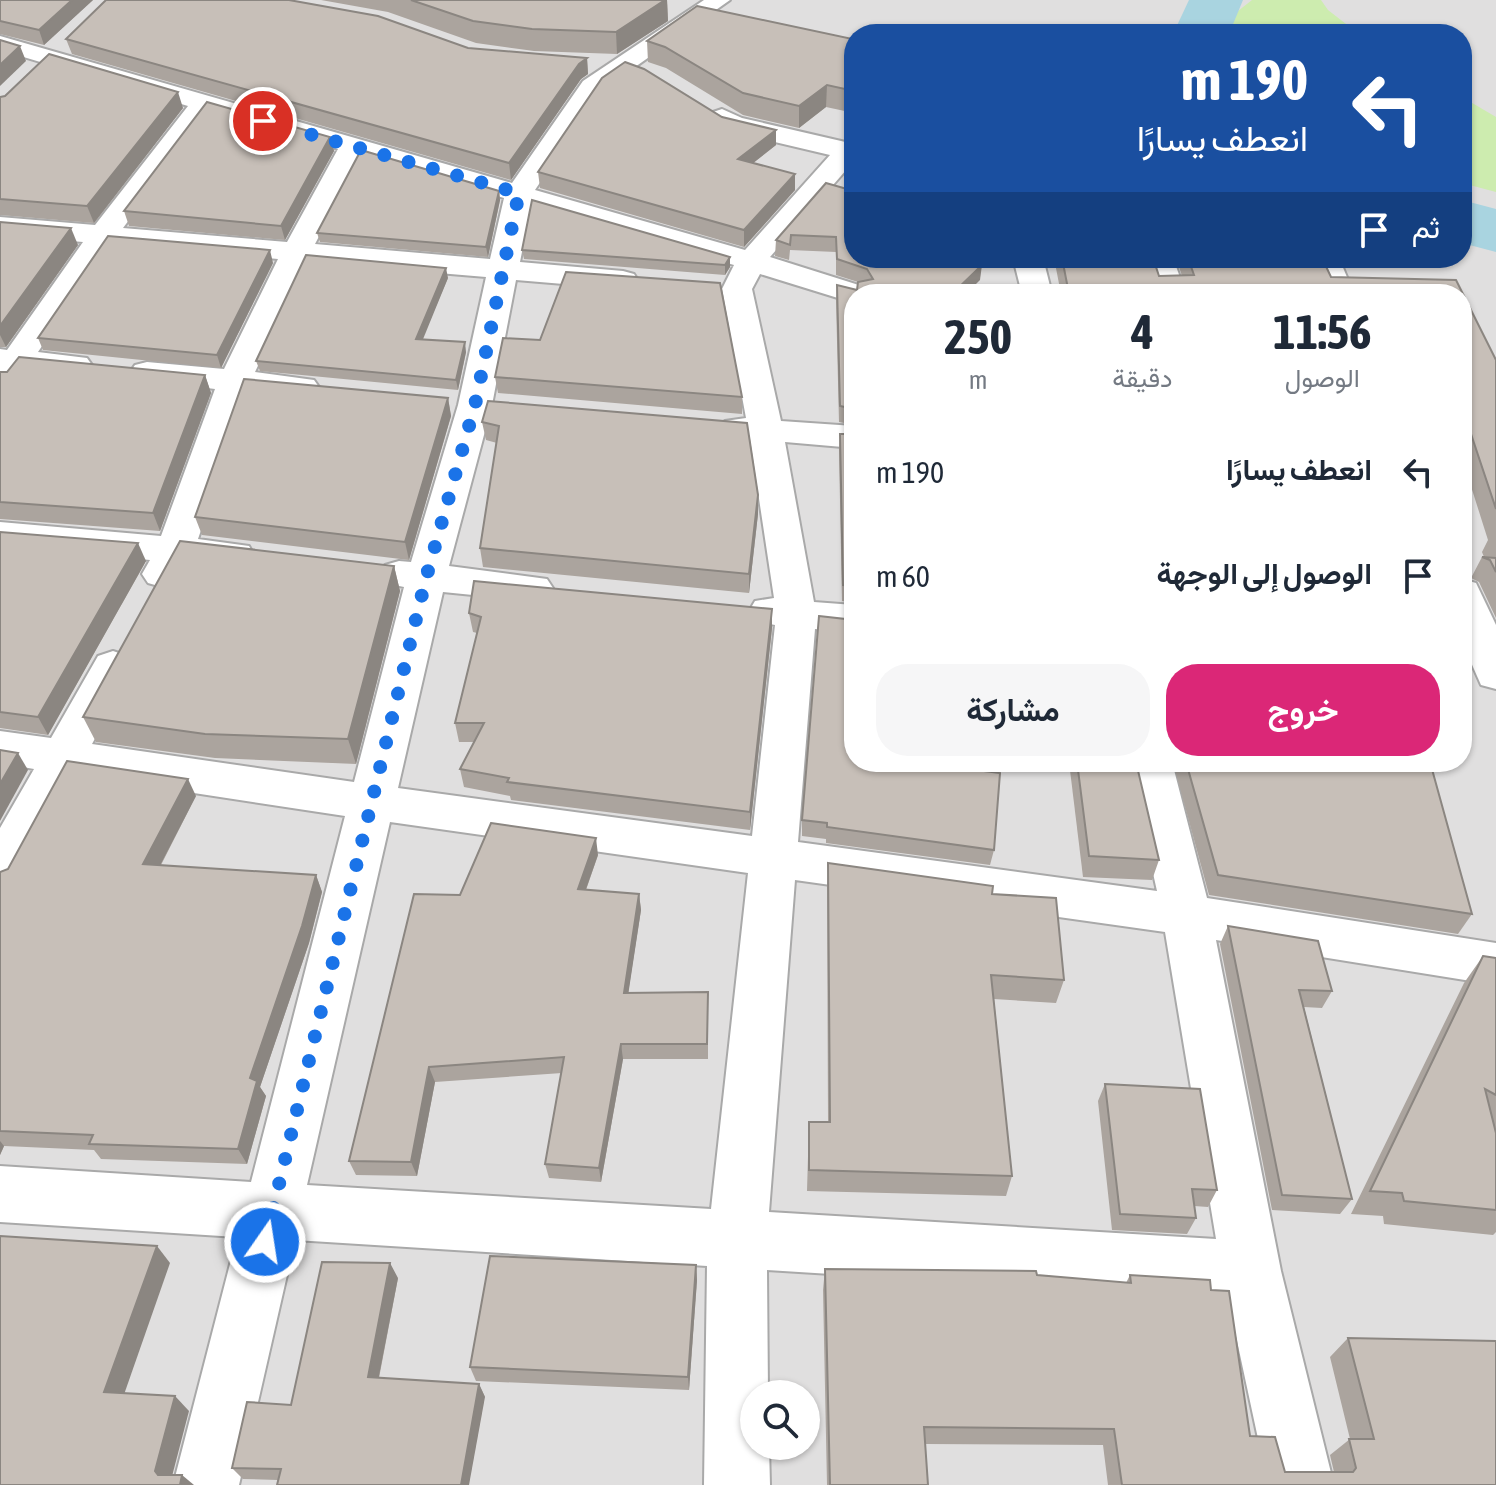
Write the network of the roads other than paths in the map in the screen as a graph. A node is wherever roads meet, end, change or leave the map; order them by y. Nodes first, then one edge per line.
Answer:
1 (719, 0) edge
2 (69, 38) edge
3 (0, 43) edge
4 (579, 63) edge
5 (623, 65) junction
6 (39, 66) junction
7 (655, 76) edge
8 (203, 104) junction
9 (707, 108) edge
10 (353, 146) junction
11 (844, 150) edge
12 (844, 159) edge
13 (519, 193) junction
14 (0, 226) edge
15 (102, 236) junction
16 (296, 253) junction
17 (505, 271) junction
18 (731, 279) junction
19 (644, 282) edge
20 (844, 294) edge
21 (5, 368) edge
22 (235, 380) junction
23 (340, 391) edge
24 (705, 425) edge
25 (766, 431) junction
26 (844, 436) edge
27 (0, 534) edge
28 (176, 548) junction
29 (270, 559) edge
30 (364, 570) edge
31 (426, 578) junction
32 (565, 591) edge
33 (734, 608) edge
34 (796, 613) junction
35 (1472, 616) edge
36 (844, 618) edge
37 (1496, 674) edge
38 (1472, 683) edge
39 (1496, 686) edge
40 (0, 747) edge
41 (65, 755) junction
42 (1152, 772) edge
43 (371, 802) junction
44 (771, 859) junction
45 (0, 871) edge
46 (1187, 915) junction
47 (1496, 964) edge
48 (0, 1194) edge
49 (272, 1211) junction
50 (737, 1242) junction
51 (1251, 1271) junction
52 (206, 1485) edge
53 (737, 1485) edge
54 (1301, 1485) edge

1 - 5 street
2 - 6 street
3 - 6 street
4 - 5 street
5 - 7 street
5 - 13 street
6 - 8 street
8 - 10 street
8 - 15 street
9 - 11 street
10 - 13 street
10 - 16 street
12 - 18 street
13 - 17 street
13 - 18 street
14 - 15 street
15 - 16 street
15 - 21 street
16 - 17 street
16 - 22 street
17 - 19 street
17 - 31 street
18 - 20 street
18 - 25 street
21 - 22 street
22 - 23 street
22 - 28 street
24 - 25 street
25 - 26 street
25 - 34 street
27 - 28 street
28 - 29 street
28 - 41 street
30 - 31 street
31 - 32 street
31 - 43 street
33 - 34 street
34 - 36 street
34 - 44 street
35 - 37 street
38 - 39 street
40 - 41 street
41 - 43 street
41 - 45 street
42 - 46 street
43 - 44 street
43 - 49 street
44 - 46 street
44 - 50 street
46 - 47 street
46 - 51 street
48 - 49 street
49 - 50 street
49 - 52 street
50 - 51 street
50 - 53 street
51 - 54 street

